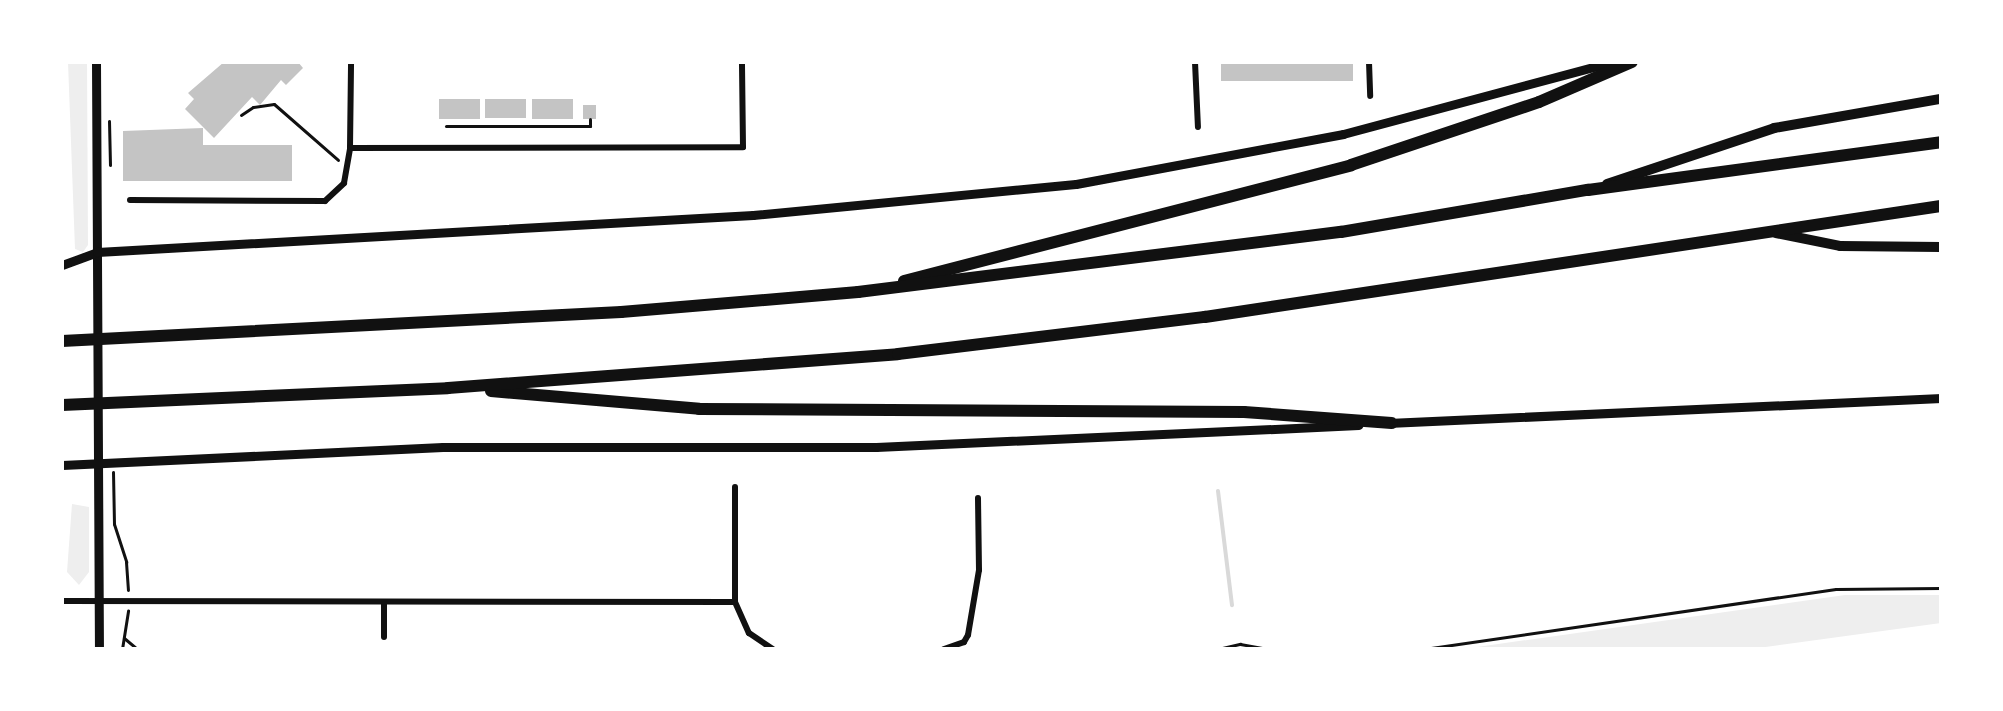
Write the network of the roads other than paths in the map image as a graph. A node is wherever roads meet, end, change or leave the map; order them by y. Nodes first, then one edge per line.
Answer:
1 (96, 62) edge
2 (351, 62) edge
3 (742, 62) edge
4 (1195, 62) edge
5 (1369, 62) edge
6 (1611, 62) edge
7 (1632, 62) edge
8 (1370, 96) dead end
9 (1941, 99) edge
10 (1198, 127) dead end
11 (1934, 142) edge
12 (350, 148) junction
13 (1588, 190) junction
14 (130, 200) dead end
15 (1941, 206) edge
16 (1759, 230) junction
17 (1941, 247) edge
18 (97, 252) junction
19 (62, 265) edge
20 (858, 292) junction
21 (62, 341) edge
22 (448, 388) junction
23 (1941, 398) edge
24 (62, 405) edge
25 (1392, 423) junction
26 (97, 464) junction
27 (62, 465) edge
28 (735, 487) dead end
29 (978, 498) dead end
30 (62, 601) edge
31 (98, 602) junction
32 (735, 602) junction
33 (384, 604) junction
34 (384, 637) dead end
35 (99, 649) edge
36 (773, 649) edge
37 (944, 649) edge

1 - 18 main road
2 - 12 street
3 - 12 street
4 - 10 street
5 - 8 street
6 - 18 main road
7 - 20 highway
9 - 13 main road
11 - 13 highway
12 - 14 street
13 - 20 highway
15 - 16 highway
16 - 17 main road
16 - 22 highway
18 - 19 main road
18 - 26 main road
20 - 21 highway
22 - 24 highway
22 - 25 highway
23 - 25 main road
25 - 26 main road
26 - 27 main road
26 - 31 main road
28 - 32 street
29 - 37 street
30 - 31 street
31 - 33 street
31 - 35 main road
32 - 33 street
32 - 36 street
33 - 34 street

